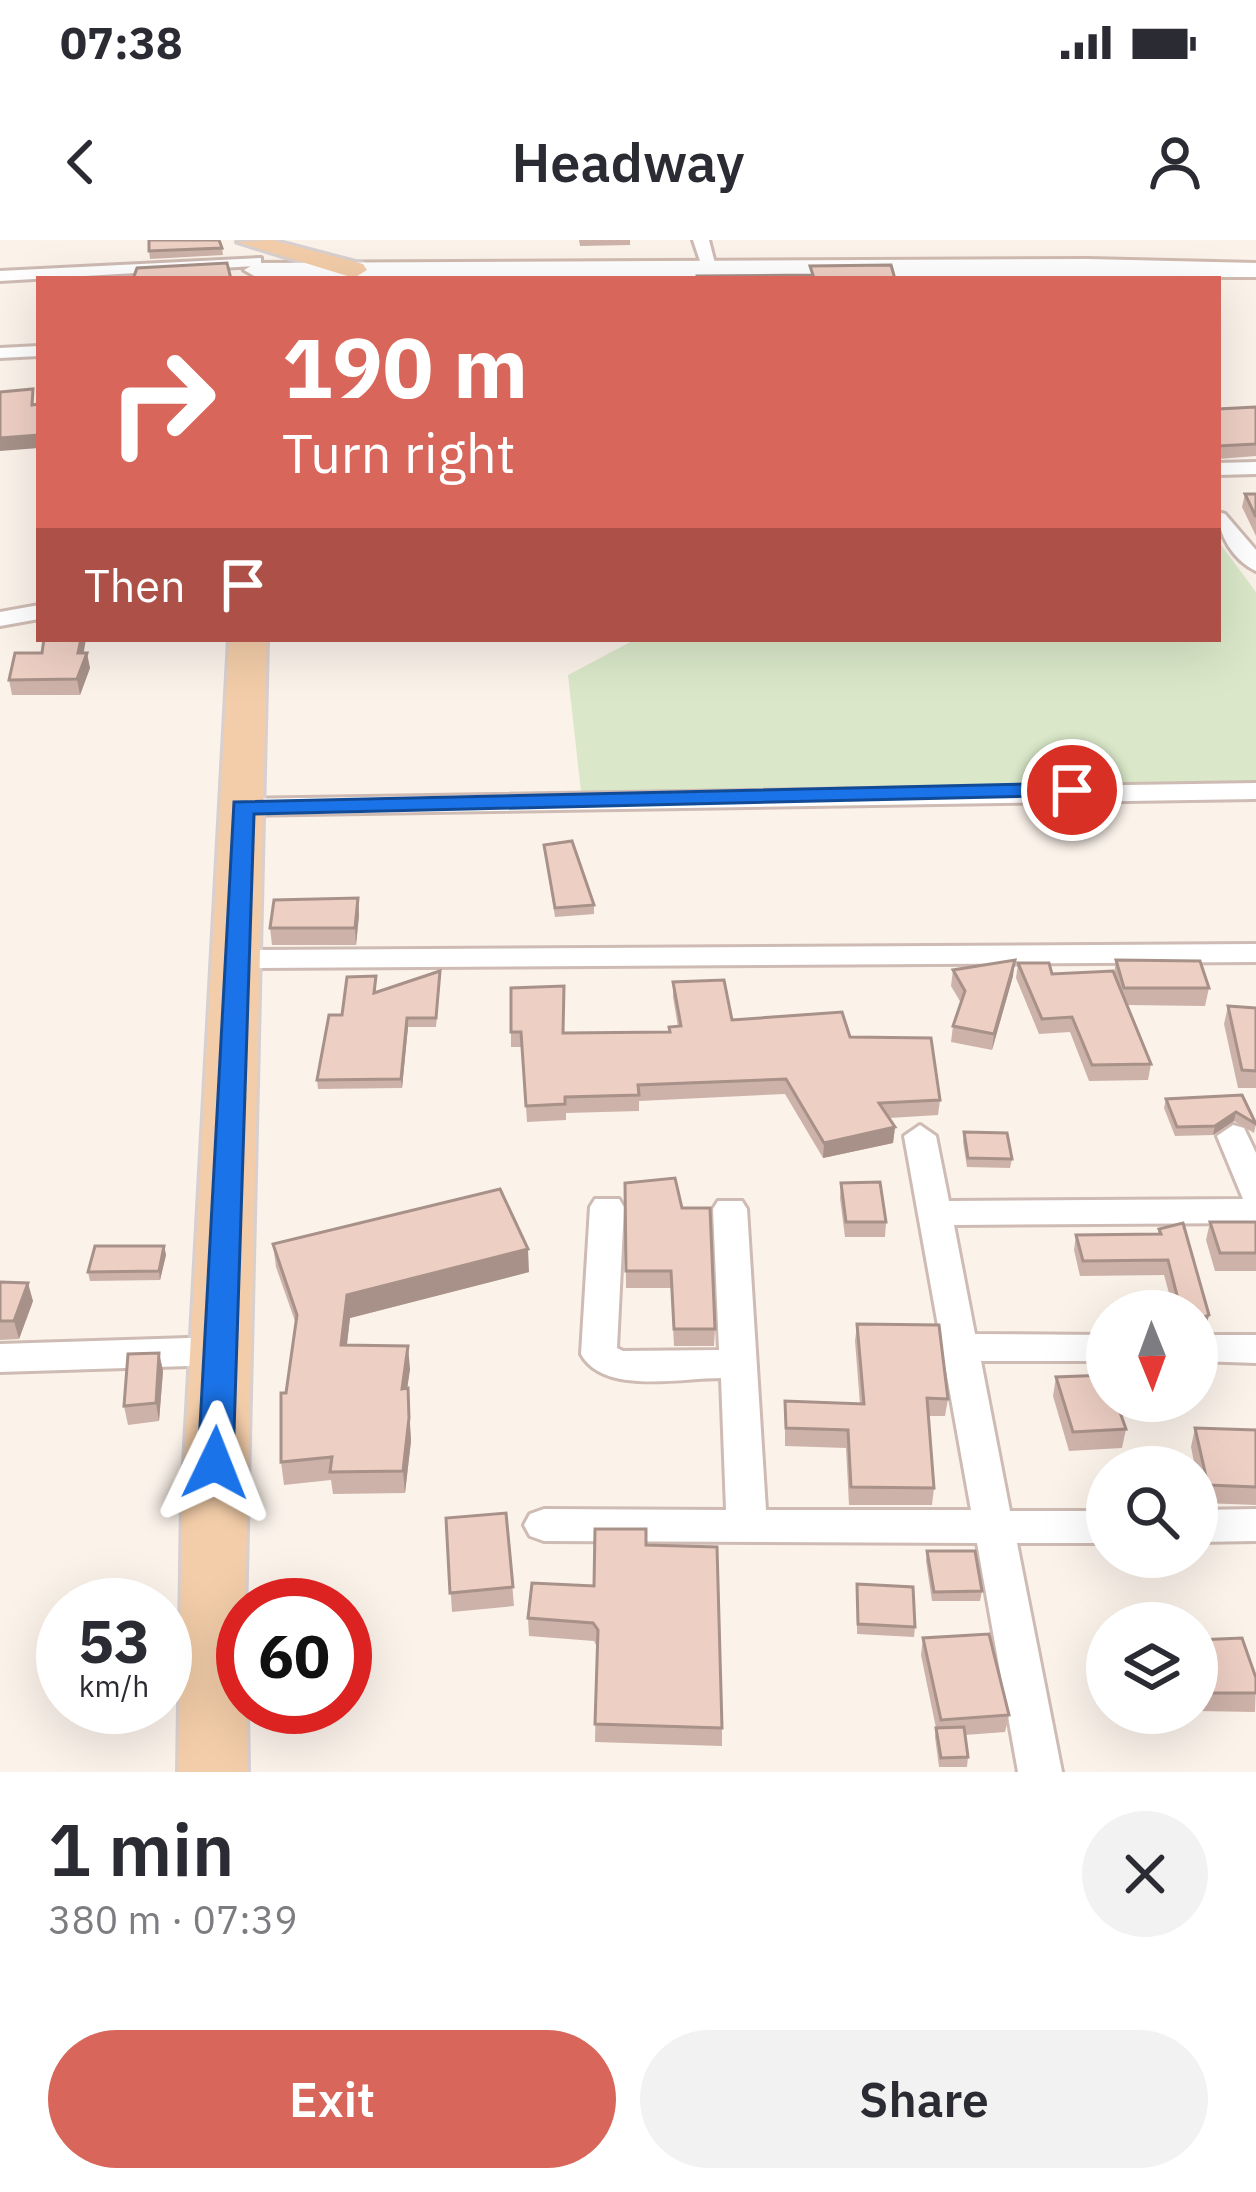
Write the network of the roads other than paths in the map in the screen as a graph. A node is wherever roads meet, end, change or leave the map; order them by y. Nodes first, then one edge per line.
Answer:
1 (701, 240) edge
2 (1073, 240) edge
3 (1100, 240) edge
4 (254, 258) edge
5 (1112, 270) junction
6 (1256, 270) edge
7 (711, 272) junction
8 (0, 276) edge
9 (361, 276) edge
10 (36, 351) edge
11 (0, 353) edge
12 (1256, 468) edge
13 (1221, 469) edge
14 (1221, 520) edge
15 (1221, 521) edge
16 (1256, 521) edge
17 (1256, 564) edge
18 (36, 613) edge
19 (0, 619) edge
20 (248, 642) edge
21 (1256, 791) edge
22 (243, 807) junction
23 (1256, 952) edge
24 (238, 959) junction
25 (920, 1136) dead end
26 (1233, 1136) dead end
27 (1256, 1194) edge
28 (607, 1207) dead end
29 (730, 1210) dead end
30 (1256, 1211) edge
31 (938, 1213) junction
32 (963, 1347) junction
33 (1086, 1348) edge
34 (1218, 1348) edge
35 (1256, 1348) edge
36 (220, 1351) junction
37 (0, 1358) edge
38 (736, 1364) junction
39 (544, 1525) dead end
40 (1256, 1525) edge
41 (1218, 1526) edge
42 (747, 1527) junction
43 (1086, 1527) edge
44 (995, 1528) junction
45 (213, 1772) edge
46 (1040, 1772) edge

1 - 7 street
2 - 5 street
3 - 5 street
4 - 8 street
4 - 9 main road
5 - 6 street
5 - 7 street
7 - 9 street
10 - 11 street
12 - 13 street
14 - 16 street
15 - 17 street
18 - 19 street
20 - 22 main road
21 - 22 street
22 - 24 main road
23 - 24 street
24 - 36 main road
25 - 31 street
26 - 27 street
28 - 38 street
29 - 38 street
30 - 31 street
31 - 32 street
32 - 33 street
32 - 44 street
34 - 35 street
36 - 37 street
36 - 45 main road
38 - 42 street
39 - 42 street
40 - 41 street
42 - 44 street
43 - 44 street
44 - 46 street

